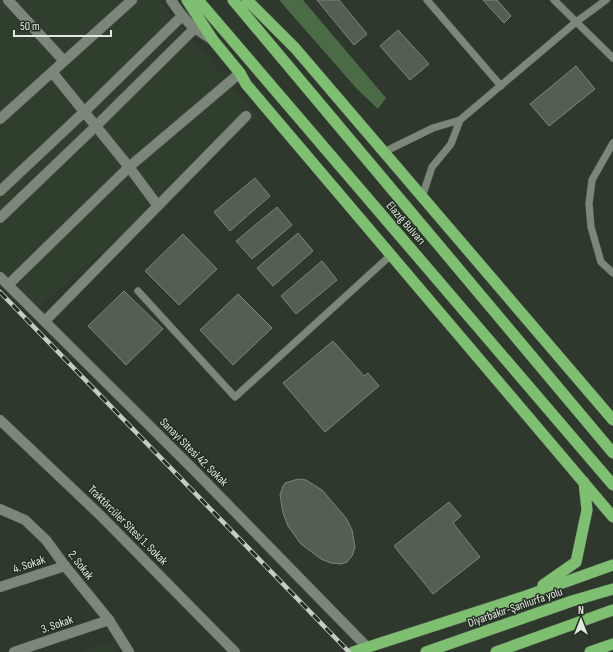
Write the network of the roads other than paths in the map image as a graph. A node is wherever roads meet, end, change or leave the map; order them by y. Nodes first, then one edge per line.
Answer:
1 (8, 0) edge
2 (132, 0) edge
3 (171, 0) edge
4 (186, 0) edge
5 (198, 0) edge
6 (233, 0) edge
7 (247, 0) edge
8 (427, 0) edge
9 (554, 0) edge
10 (606, 0) edge
11 (182, 16) junction
12 (576, 22) junction
13 (194, 29) junction
14 (213, 40) junction
15 (613, 58) edge
16 (64, 61) junction
17 (52, 72) junction
18 (240, 72) junction
19 (500, 86) junction
20 (84, 112) junction
21 (246, 116) dead end
22 (0, 119) edge
23 (460, 120) junction
24 (96, 126) junction
25 (613, 143) edge
26 (384, 152) junction
27 (129, 167) junction
28 (0, 191) edge
29 (422, 197) junction
30 (158, 206) junction
31 (0, 218) edge
32 (391, 255) junction
33 (613, 273) edge
34 (0, 277) edge
35 (8, 285) junction
36 (138, 291) dead end
37 (45, 321) junction
38 (0, 420) edge
39 (613, 420) edge
40 (613, 453) edge
41 (584, 482) junction
42 (613, 485) edge
43 (0, 509) edge
44 (613, 517) edge
45 (65, 566) junction
46 (612, 566) edge
47 (0, 587) edge
48 (613, 588) edge
49 (526, 596) junction
50 (613, 610) edge
51 (109, 620) junction
52 (611, 646) edge
53 (367, 647) junction
54 (14, 652) edge
55 (129, 652) edge
56 (235, 652) edge
57 (353, 652) edge
58 (426, 652) edge
59 (496, 652) edge
60 (590, 652) edge

1 - 16 street
2 - 16 street
3 - 11 street
4 - 14 highway
5 - 42 highway, Elazığ Bulvarı
6 - 40 highway, Elazığ Bulvarı
7 - 26 highway
8 - 19 lane
9 - 12 lane
10 - 12 lane
11 - 13 street
11 - 20 street
12 - 15 lane
12 - 19 lane
13 - 14 street
13 - 24 street
14 - 18 highway
16 - 17 street
17 - 20 street
17 - 22 street
18 - 27 street
18 - 32 highway
19 - 23 lane
20 - 24 street
20 - 28 street
21 - 30 street
23 - 26 lane
23 - 29 lane
24 - 27 street
24 - 31 street
25 - 33 lane
26 - 29 highway
27 - 30 street
27 - 35 street
29 - 39 highway
30 - 37 street
32 - 36 lane
32 - 41 highway
34 - 35 street, Sanayi Sitesi 42. Sokak
35 - 37 street, Sanayi Sitesi 42. Sokak
37 - 53 street, Sanayi Sitesi 42. Sokak
38 - 56 street, Traktörcüler Sitesi 1. Sokak
41 - 44 highway
41 - 49 highway
43 - 45 street, 2. Sokak
45 - 47 street, 4. Sokak
45 - 51 street, 2. Sokak
46 - 49 highway
48 - 58 highway, Diyarbakır-Şanlıurfa yolu
49 - 53 highway
50 - 59 highway
51 - 54 street, 3. Sokak
51 - 55 street, 2. Sokak
52 - 60 highway
53 - 57 highway

